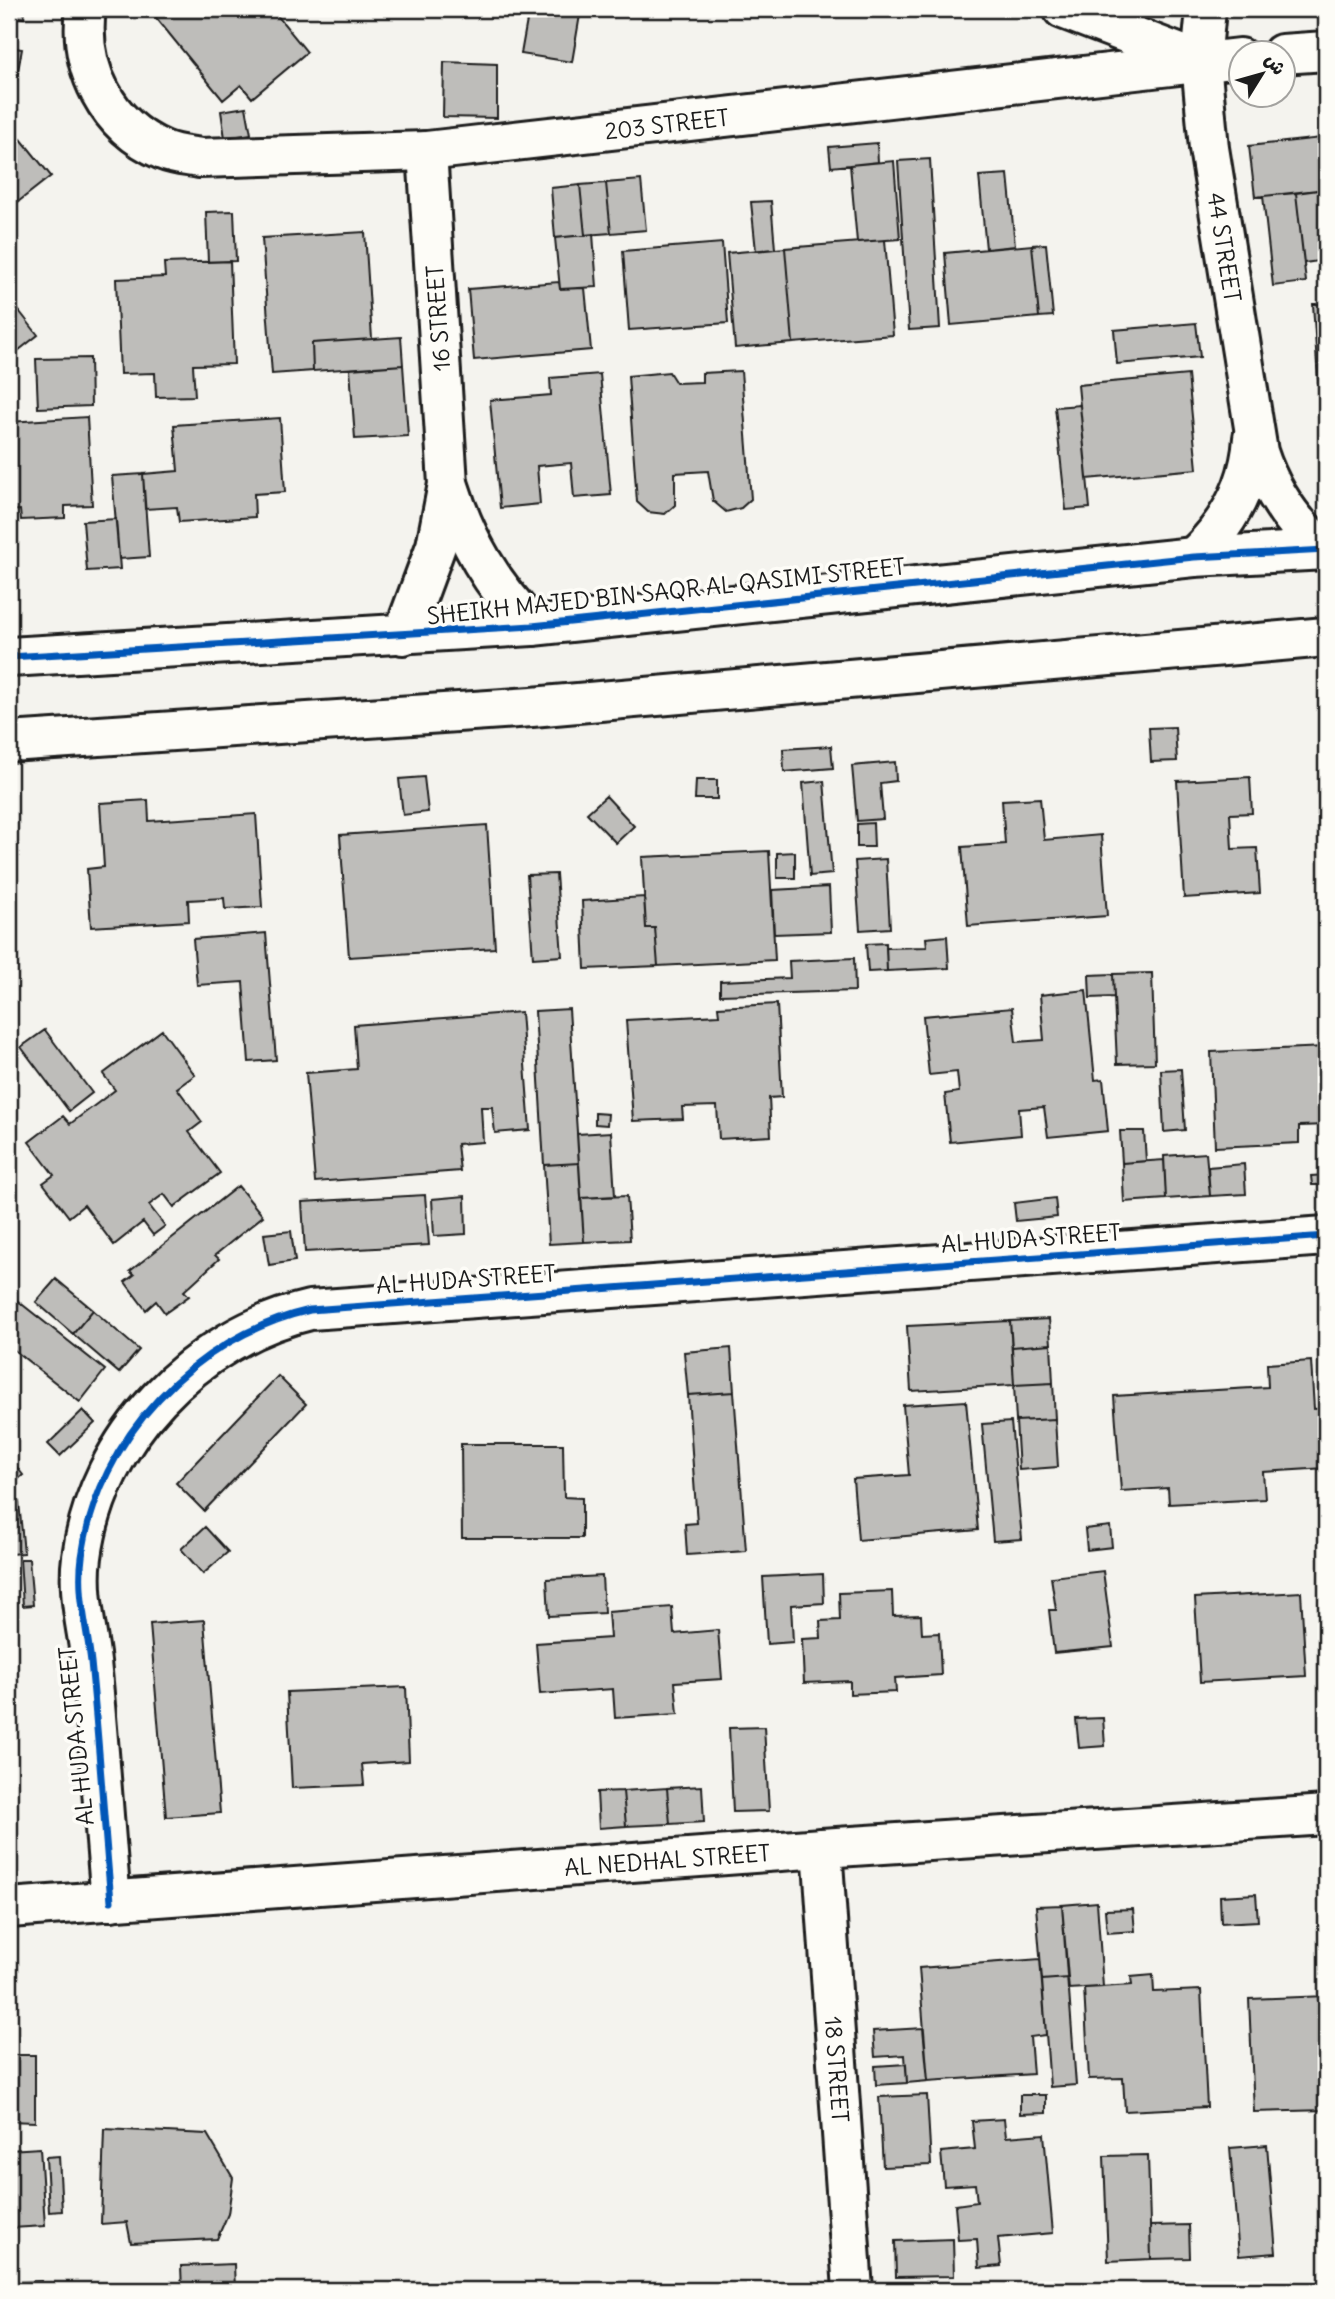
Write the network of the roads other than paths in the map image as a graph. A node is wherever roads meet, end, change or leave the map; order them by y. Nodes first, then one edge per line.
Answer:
1 (86, 9) edge
2 (1063, 9) edge
3 (1206, 9) edge
4 (1326, 51) edge
5 (1296, 53) edge
6 (1226, 60) edge
7 (1201, 62) junction
8 (428, 151) junction
9 (1254, 432) junction
10 (448, 484) junction
11 (1325, 550) edge
12 (1194, 557) junction
13 (532, 626) junction
14 (403, 635) junction
15 (1326, 637) edge
16 (9, 657) edge
17 (9, 742) edge
18 (1326, 1236) edge
19 (1326, 1815) edge
20 (822, 1848) junction
21 (111, 1902) junction
22 (9, 1908) edge
23 (853, 2290) edge

1 - 8 street, 203 STREET
2 - 7 street
3 - 7 street, 44 STREET
4 - 5 street
6 - 7 street, 203 STREET
7 - 8 street, 203 STREET
7 - 9 street, 44 STREET
8 - 10 street, 16 STREET
9 - 11 street, 44 STREET
9 - 12 street, 44 STREET
10 - 13 street, 16 STREET
10 - 14 street, 16 STREET
11 - 12 street, SHEIKH MAJED BIN SAQR AL QASIMI STREET
12 - 13 street, SHEIKH MAJED BIN SAQR AL QASIMI STREET
13 - 14 street, SHEIKH MAJED BIN SAQR AL QASIMI STREET
14 - 16 street, SHEIKH MAJED BIN SAQR AL QASIMI STREET
15 - 17 street
18 - 21 street, AL HUDA STREET
19 - 20 street, AL NEDHAL STREET
20 - 21 street, AL NEDHAL STREET
20 - 23 street, 18 STREET
21 - 22 street, AL NEDHAL STREET

